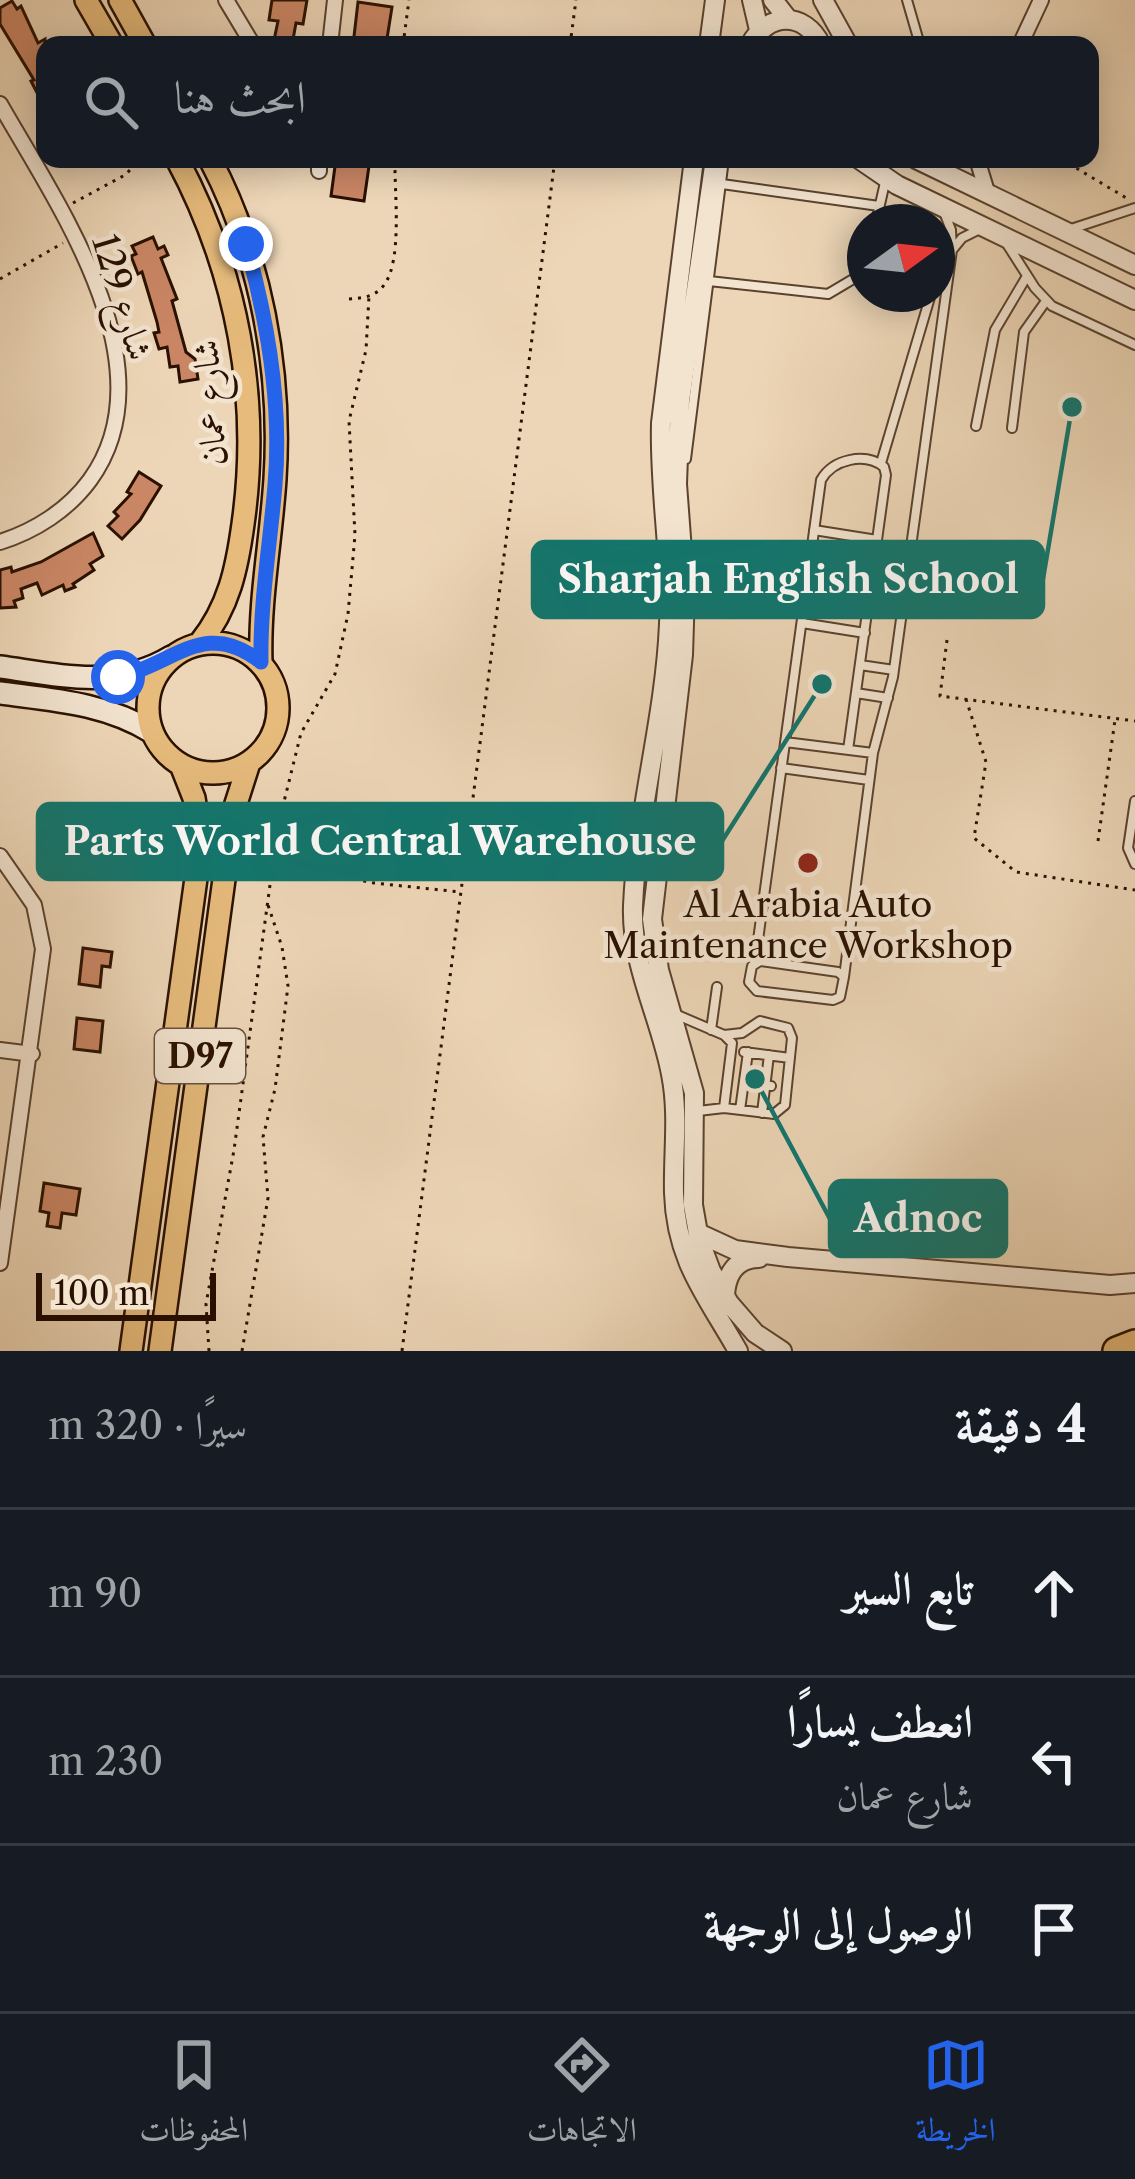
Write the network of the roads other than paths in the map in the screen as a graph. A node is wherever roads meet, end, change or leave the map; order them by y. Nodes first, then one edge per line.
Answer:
1 (86, 0) edge
2 (120, 0) edge
3 (226, 0) edge
4 (335, 0) edge
5 (715, 0) edge
6 (752, 0) edge
7 (773, 0) edge
8 (824, 0) edge
9 (907, 0) edge
10 (1041, 0) edge
11 (788, 19) junction
12 (107, 36) edge
13 (140, 36) edge
14 (248, 36) edge
15 (330, 36) edge
16 (710, 36) edge
17 (755, 36) edge
18 (757, 36) edge
19 (815, 36) edge
20 (843, 36) edge
21 (917, 36) edge
22 (1024, 36) edge
23 (0, 104) edge
24 (36, 167) edge
25 (37, 168) edge
26 (181, 168) edge
27 (214, 168) edge
28 (695, 168) edge
29 (714, 168) edge
30 (723, 168) edge
31 (872, 168) edge
32 (937, 168) edge
33 (980, 168) edge
34 (886, 178) junction
35 (722, 184) junction
36 (988, 195) junction
37 (865, 204) edge
38 (880, 204) edge
39 (936, 204) edge
40 (1135, 206) edge
41 (955, 214) edge
42 (1064, 232) junction
43 (994, 233) junction
44 (955, 247) edge
45 (1135, 265) edge
46 (1027, 276) junction
47 (710, 281) junction
48 (847, 283) edge
49 (1135, 300) edge
50 (1046, 301) junction
51 (925, 312) edge
52 (938, 312) edge
53 (1135, 345) edge
54 (976, 426) dead end
55 (1012, 428) dead end
56 (881, 463) junction
57 (678, 502) junction
58 (814, 530) junction
59 (878, 540) junction
60 (0, 542) edge
61 (802, 623) junction
62 (865, 633) junction
63 (200, 643) junction
64 (171, 657) junction
65 (261, 662) junction
66 (860, 664) junction
67 (0, 667) edge
68 (894, 670) junction
69 (0, 693) edge
70 (856, 693) junction
71 (887, 698) junction
72 (152, 732) junction
73 (785, 742) junction
74 (848, 750) junction
75 (873, 753) junction
76 (249, 763) junction
77 (181, 765) junction
78 (782, 768) junction
79 (869, 780) junction
80 (1135, 802) edge
81 (0, 856) edge
82 (1135, 864) edge
83 (755, 962) junction
84 (844, 977) junction
85 (717, 987) dead end
86 (672, 1013) junction
87 (711, 1030) junction
88 (724, 1035) junction
89 (0, 1050) edge
90 (734, 1050) junction
91 (748, 1052) junction
92 (32, 1054) junction
93 (770, 1055) junction
94 (790, 1058) junction
95 (724, 1108) junction
96 (740, 1110) junction
97 (696, 1112) junction
98 (762, 1113) junction
99 (3, 1221) edge
100 (698, 1233) junction
101 (788, 1257) junction
102 (0, 1263) edge
103 (1135, 1283) edge
104 (725, 1296) junction
105 (1135, 1344) edge
106 (131, 1351) edge
107 (160, 1351) edge
108 (738, 1351) edge
109 (782, 1351) edge
110 (1118, 1351) edge

1 - 12 main road
2 - 13 main road
3 - 14 street
4 - 15 street
5 - 16 street
6 - 17 street
7 - 11 street
8 - 20 street
9 - 21 lane
10 - 22 street
11 - 18 street
11 - 19 street
23 - 24 street, شارع 129
25 - 60 street, شارع 129
26 - 63 main road, شارع عمان
27 - 65 main road, شارع عمان
28 - 108 street
29 - 57 street
30 - 35 lane
31 - 34 street
32 - 36 street
33 - 36 street
34 - 38 lane
34 - 39 street
35 - 37 lane
35 - 47 lane
36 - 42 street
40 - 42 lane
41 - 43 street
42 - 45 street
43 - 44 lane
43 - 46 lane
43 - 49 street
46 - 50 lane
46 - 54 lane
47 - 48 lane
47 - 57 lane
50 - 53 lane
50 - 55 lane
51 - 56 lane
52 - 68 lane
56 - 58 lane
56 - 59 lane
57 - 86 street
58 - 59 lane
58 - 61 lane
59 - 62 lane
61 - 62 lane
61 - 73 lane
62 - 66 lane
63 - 64 main road
63 - 65 main road
64 - 67 main road
64 - 72 main road
65 - 76 main road
66 - 68 lane
66 - 70 lane
68 - 71 lane
69 - 72 main road
70 - 71 lane
70 - 74 lane
71 - 75 lane
72 - 77 main road
73 - 74 lane
73 - 78 lane
74 - 75 lane
75 - 79 lane
76 - 77 main road
76 - 107 main road, D97
77 - 106 main road, D97
78 - 79 lane
78 - 83 lane
79 - 84 lane
80 - 82 lane
81 - 92 street
83 - 84 lane
83 - 84 lane
85 - 87 lane
86 - 87 lane
86 - 97 street
87 - 88 lane
88 - 90 lane
88 - 94 lane
89 - 92 street
90 - 91 lane
90 - 95 lane
91 - 93 lane
91 - 96 lane
92 - 99 street
93 - 94 lane
93 - 98 lane
94 - 98 lane
95 - 96 lane
95 - 97 lane
96 - 98 lane
97 - 100 street
99 - 102 street
100 - 101 street
100 - 104 street
101 - 103 street
101 - 104 street
104 - 109 street
105 - 110 highway

